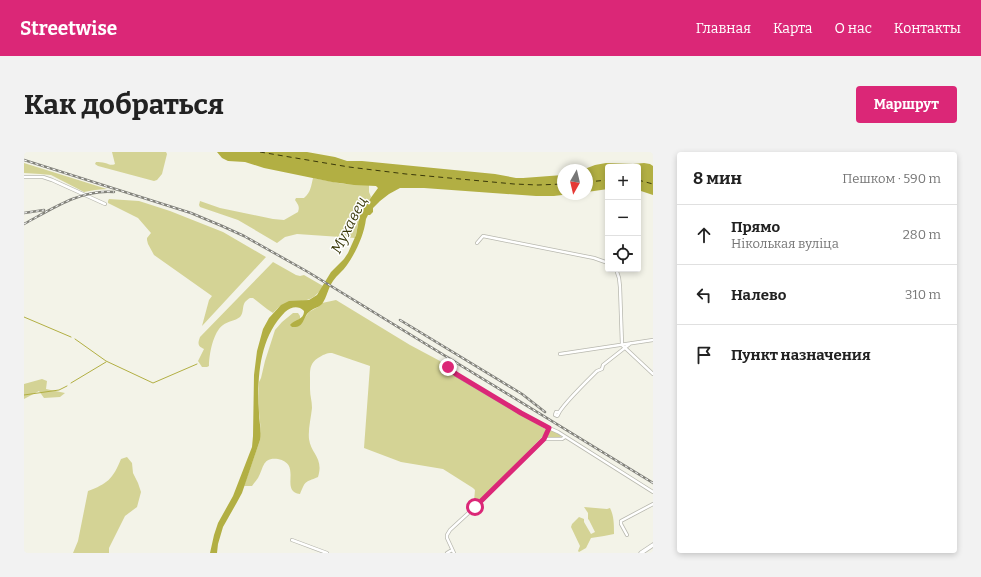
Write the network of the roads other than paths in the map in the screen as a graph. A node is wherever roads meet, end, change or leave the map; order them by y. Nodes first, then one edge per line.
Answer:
1 (24, 177) edge
2 (105, 204) dead end
3 (477, 243) dead end
4 (605, 262) edge
5 (617, 272) edge
6 (653, 340) edge
7 (631, 343) junction
8 (622, 345) junction
9 (625, 347) junction
10 (560, 354) dead end
11 (443, 370) dead end
12 (653, 374) edge
13 (559, 412) dead end
14 (549, 428) junction
15 (565, 437) junction
16 (544, 439) junction
17 (653, 492) edge
18 (653, 504) edge
19 (627, 535) dead end
20 (292, 540) dead end
21 (653, 545) edge
22 (452, 550) junction
23 (327, 553) edge
24 (447, 553) edge
25 (454, 553) edge
26 (641, 553) edge

1 - 2 street
3 - 4 street
5 - 8 street
6 - 7 street
7 - 8 street
7 - 9 street
8 - 9 street
8 - 10 street
9 - 12 street
9 - 13 street
11 - 14 street
14 - 15 street
14 - 16 street
15 - 16 street
15 - 17 street
16 - 22 street
18 - 19 street
20 - 23 street
21 - 26 main road
22 - 24 street
22 - 25 street

